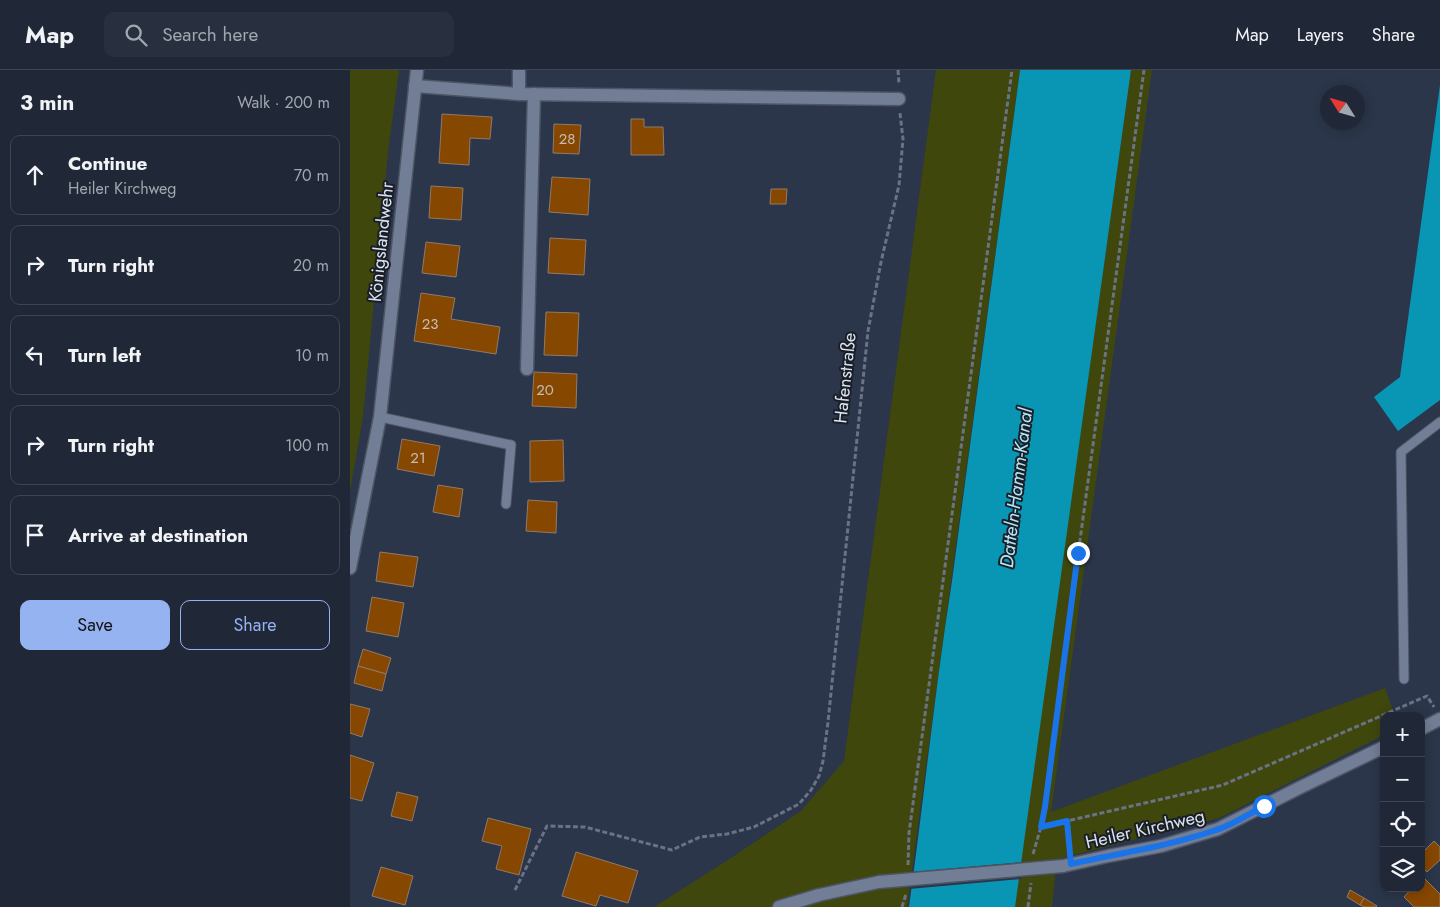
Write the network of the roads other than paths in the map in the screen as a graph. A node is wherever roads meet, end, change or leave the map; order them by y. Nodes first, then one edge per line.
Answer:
1 (416, 70) edge
2 (520, 70) edge
3 (415, 86) junction
4 (519, 94) junction
5 (534, 94) junction
6 (899, 99) road end
7 (527, 369) dead end
8 (380, 417) junction
9 (1440, 422) edge
10 (506, 504) dead end
11 (350, 568) edge
12 (1404, 679) dead end
13 (1438, 714) edge
14 (1425, 725) edge
15 (1380, 749) edge
16 (779, 907) edge

1 - 3 street, Königslandwehr
2 - 4 street
3 - 4 street
3 - 8 street, Königslandwehr
4 - 5 street
5 - 6 street
5 - 7 street
8 - 10 lane
8 - 11 street, Königslandwehr
9 - 12 lane
13 - 14 street
15 - 16 street, Heiler Kirchweg, bridge

